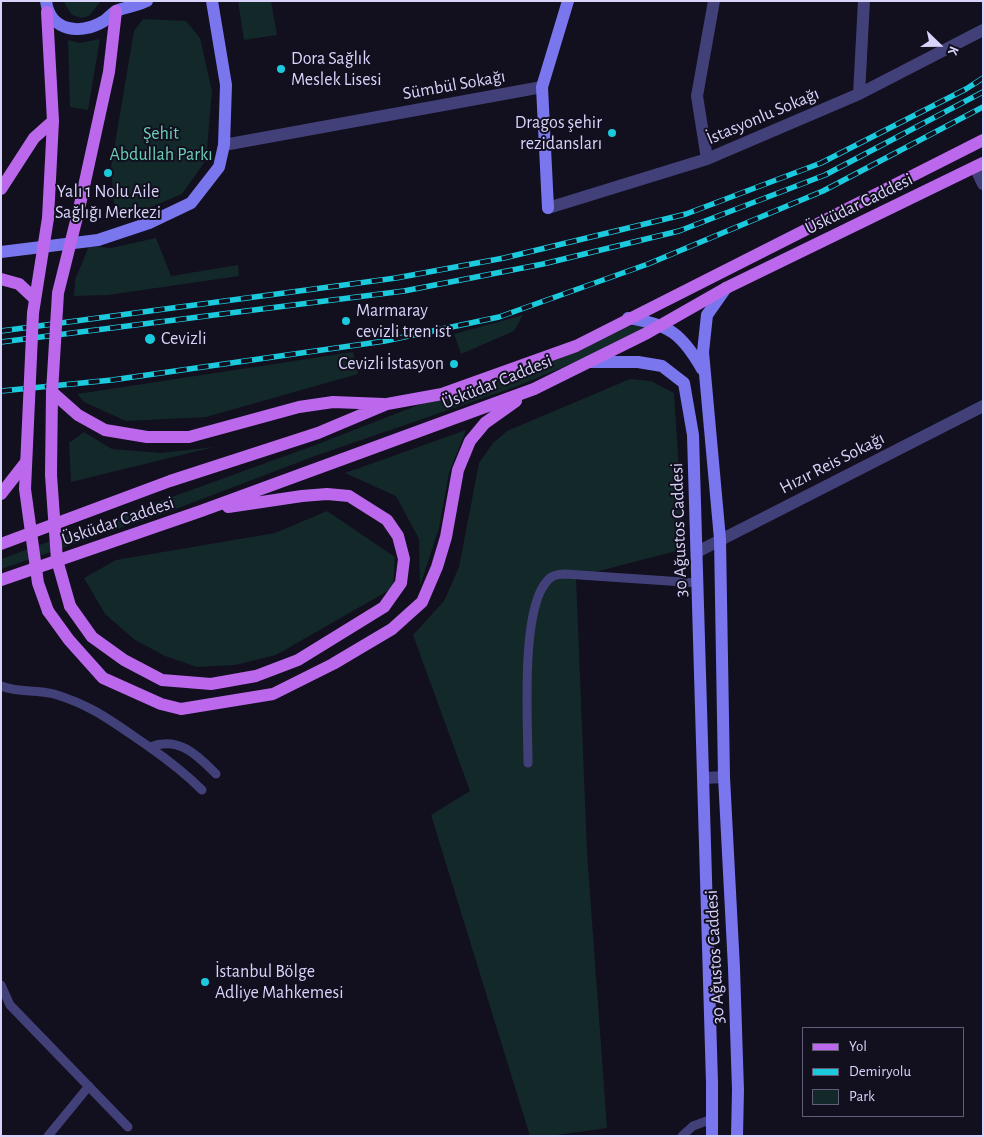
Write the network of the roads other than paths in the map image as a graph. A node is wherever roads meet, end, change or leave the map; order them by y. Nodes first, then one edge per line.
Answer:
1 (147, 1) edge
2 (212, 1) edge
3 (568, 1) edge
4 (714, 1) edge
5 (864, 1) edge
6 (47, 6) edge
7 (117, 6) edge
8 (983, 30) edge
9 (542, 87) junction
10 (859, 94) junction
11 (53, 120) junction
12 (983, 140) edge
13 (224, 145) junction
14 (707, 159) junction
15 (979, 165) edge
16 (983, 184) edge
17 (1, 189) edge
18 (1, 252) edge
19 (1, 280) edge
20 (726, 288) junction
21 (35, 299) junction
22 (628, 318) junction
23 (661, 325) junction
24 (589, 362) junction
25 (704, 374) junction
26 (534, 389) junction
27 (52, 392) junction
28 (387, 404) junction
29 (983, 406) edge
30 (26, 462) junction
31 (1, 494) edge
32 (201, 511) junction
33 (720, 539) junction
34 (1, 544) edge
35 (697, 552) junction
36 (1, 580) edge
37 (698, 583) junction
38 (1, 686) edge
39 (150, 748) junction
40 (528, 763) dead end
41 (216, 774) dead end
42 (724, 777) junction
43 (704, 778) junction
44 (202, 790) dead end
45 (1, 985) edge
46 (89, 1086) junction
47 (712, 1119) junction
48 (128, 1127) dead end
49 (48, 1136) edge
50 (682, 1136) edge
51 (712, 1136) edge
52 (737, 1136) edge

1 - 7 street
2 - 13 street
3 - 9 street
4 - 14 street
5 - 10 street
6 - 7 street
6 - 11 main road
7 - 27 main road, bridge
8 - 10 street, İstasyonlu Sokağı
9 - 13 street, Sümbül Sokağı
9 - 14 street, İstasyonlu Sokağı
10 - 14 street, İstasyonlu Sokağı
11 - 17 main road
11 - 21 main road, bridge
12 - 22 main road, Üsküdar Caddesi
13 - 18 street
15 - 16 street
15 - 20 main road, Üsküdar Caddesi
19 - 21 main road
20 - 23 main road, Üsküdar Caddesi
20 - 25 street, 30 Ağustos Caddesi
21 - 30 main road, bridge
22 - 23 street, 30 Ağustos Caddesi
22 - 28 main road, Üsküdar Caddesi
23 - 24 main road, Üsküdar Caddesi
23 - 25 street, 30 Ağustos Caddesi
24 - 26 main road, Üsküdar Caddesi
24 - 35 street, 30 Ağustos Caddesi
25 - 33 street, 30 Ağustos Caddesi
26 - 30 main road, bridge
26 - 32 main road, Üsküdar Caddesi
27 - 28 main road
27 - 32 main road, bridge
28 - 34 main road, Üsküdar Caddesi
29 - 33 street, Hızır Reis Sokağı
30 - 31 main road
32 - 36 main road, Üsküdar Caddesi
33 - 35 street, Hızır Reis Sokağı
33 - 42 street, 30 Ağustos Caddesi
35 - 37 street, 30 Ağustos Caddesi
37 - 40 lane
37 - 43 street, 30 Ağustos Caddesi
38 - 39 lane
39 - 41 lane
39 - 44 lane
42 - 43 street
42 - 52 street, 30 Ağustos Caddesi
43 - 47 street, 30 Ağustos Caddesi
45 - 46 lane
46 - 48 lane
46 - 49 lane
47 - 50 lane
47 - 51 street, 30 Ağustos Caddesi

